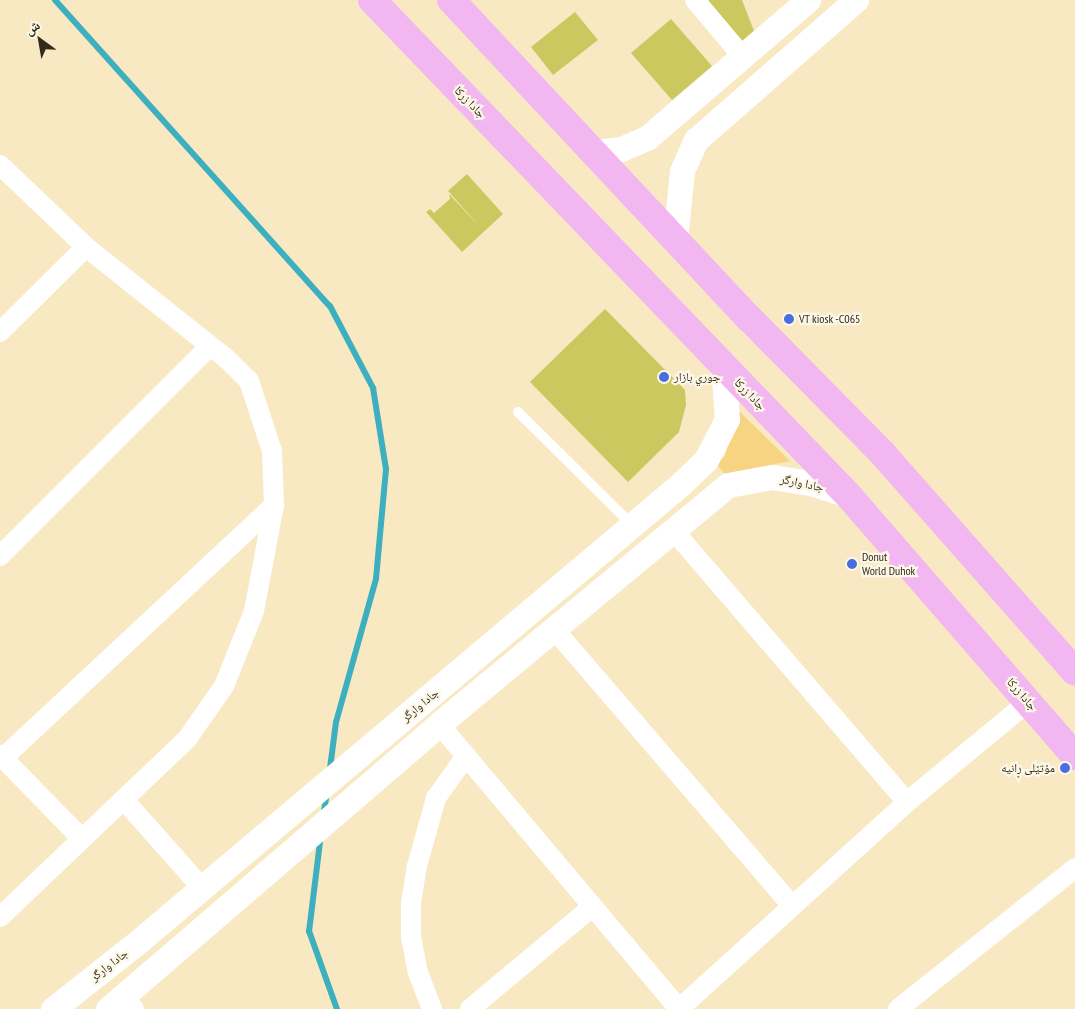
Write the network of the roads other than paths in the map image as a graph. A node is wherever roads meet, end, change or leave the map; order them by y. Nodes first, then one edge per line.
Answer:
1 (372, 0) edge
2 (451, 0) edge
3 (695, 0) edge
4 (808, 0) edge
5 (856, 0) edge
6 (743, 57) junction
7 (674, 116) junction
8 (696, 140) junction
9 (594, 152) junction
10 (0, 165) edge
11 (675, 239) junction
12 (86, 247) junction
13 (0, 332) edge
14 (210, 346) junction
15 (723, 366) junction
16 (518, 412) dead end
17 (682, 483) junction
18 (848, 495) junction
19 (711, 499) junction
20 (274, 505) junction
21 (633, 526) junction
22 (673, 530) junction
23 (0, 556) edge
24 (554, 629) junction
25 (1075, 672) edge
26 (1028, 702) junction
27 (439, 724) junction
28 (2, 756) edge
29 (466, 756) junction
30 (1075, 756) edge
31 (124, 800) junction
32 (907, 802) junction
33 (81, 838) junction
34 (1075, 868) edge
35 (202, 888) junction
36 (593, 906) junction
37 (792, 906) junction
38 (0, 917) edge
39 (122, 1005) edge
40 (53, 1009) edge
41 (432, 1009) edge
42 (470, 1009) edge
43 (679, 1009) edge
44 (898, 1009) edge

1 - 15 main road, جادا زرکا
2 - 9 main road
3 - 6 street
4 - 6 street
5 - 8 street
6 - 7 street
7 - 8 street
7 - 9 street
8 - 11 street
9 - 11 main road
10 - 12 street
11 - 25 main road
12 - 13 street
12 - 14 street
14 - 20 street
14 - 23 street
15 - 17 street, جادا وارگر
15 - 18 main road, جادا زرکا
16 - 21 lane
17 - 19 street
17 - 21 street, جادا وارگر
18 - 19 street, جادا وارگر
18 - 26 main road, جادا زرکا
19 - 22 street, جادا وارگر
20 - 28 street
20 - 31 street
21 - 35 street, جادا وارگر
22 - 24 street, جادا وارگر
22 - 32 street
24 - 27 street, جادا وارگر
24 - 37 street
26 - 30 main road, جادا زرکا
26 - 32 street
27 - 29 street
27 - 39 street, جادا وارگر
28 - 33 street
29 - 36 street
29 - 41 street
31 - 33 street
31 - 35 street
32 - 37 street
33 - 38 street
34 - 44 street
35 - 40 street, جادا وارگر
36 - 42 street
36 - 43 street
37 - 43 street

